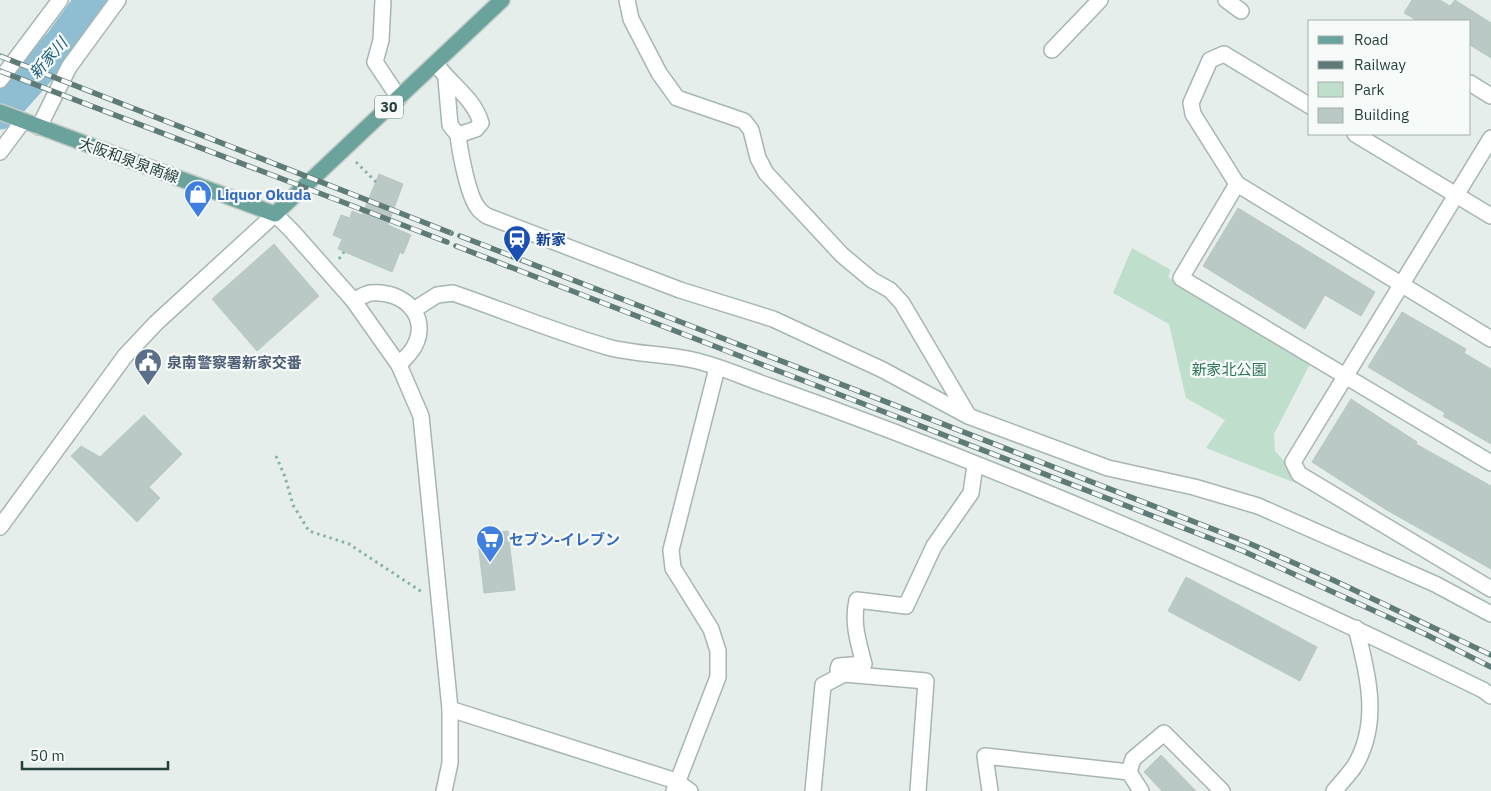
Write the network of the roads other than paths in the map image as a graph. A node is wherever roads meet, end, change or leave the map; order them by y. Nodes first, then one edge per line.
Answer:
1 (60, 0) edge
2 (118, 0) edge
3 (383, 0) edge
4 (502, 0) edge
5 (626, 0) edge
6 (1100, 0) edge
7 (1226, 0) edge
8 (1241, 11) dead end
9 (1052, 50) dead end
10 (436, 64) junction
11 (446, 79) junction
12 (0, 80) edge
13 (1471, 84) edge
14 (1491, 96) edge
15 (399, 98) junction
16 (1308, 105) edge
17 (0, 112) edge
18 (19, 120) junction
19 (39, 127) junction
20 (458, 135) junction
21 (1357, 135) edge
22 (1491, 138) edge
23 (0, 152) edge
24 (1237, 184) junction
25 (1456, 195) junction
26 (275, 214) junction
27 (1491, 216) edge
28 (1401, 285) junction
29 (353, 300) junction
30 (415, 309) junction
31 (1491, 339) edge
32 (399, 365) junction
33 (717, 368) junction
34 (1346, 375) junction
35 (968, 416) junction
36 (1491, 463) edge
37 (975, 465) junction
38 (0, 526) edge
39 (1491, 589) edge
40 (1491, 614) edge
41 (1356, 628) junction
42 (831, 680) junction
43 (1491, 696) edge
44 (450, 709) junction
45 (1129, 772) junction
46 (675, 786) edge
47 (444, 791) edge
48 (690, 791) edge
49 (813, 791) edge
50 (918, 791) edge
51 (990, 791) edge
52 (1141, 791) edge
53 (1222, 791) edge
54 (1334, 791) edge

1 - 12 street
2 - 19 street
3 - 15 street
4 - 10 main road, 30
5 - 35 street
6 - 9 street
7 - 8 street
10 - 11 street
10 - 15 main road, 30
11 - 20 street
11 - 20 street
13 - 14 street
15 - 26 main road, 30
16 - 24 street
17 - 18 main road, 大阪和泉泉南線
18 - 19 main road, 大阪和泉泉南線
18 - 23 street
19 - 26 main road, 大阪和泉泉南線
20 - 35 street
21 - 25 street
22 - 25 street
24 - 28 street
24 - 34 street
25 - 27 street
25 - 28 street
26 - 29 street
26 - 38 street
28 - 31 street
28 - 34 street
29 - 30 street
29 - 32 street
30 - 32 street
30 - 33 street
32 - 44 street
33 - 37 street
33 - 46 street
34 - 36 street
34 - 39 street
35 - 40 street
37 - 41 street
37 - 42 street
41 - 43 street
41 - 54 street
42 - 49 street
42 - 50 street
44 - 46 street
44 - 47 street
45 - 51 street
45 - 52 street
45 - 53 street
46 - 48 street

